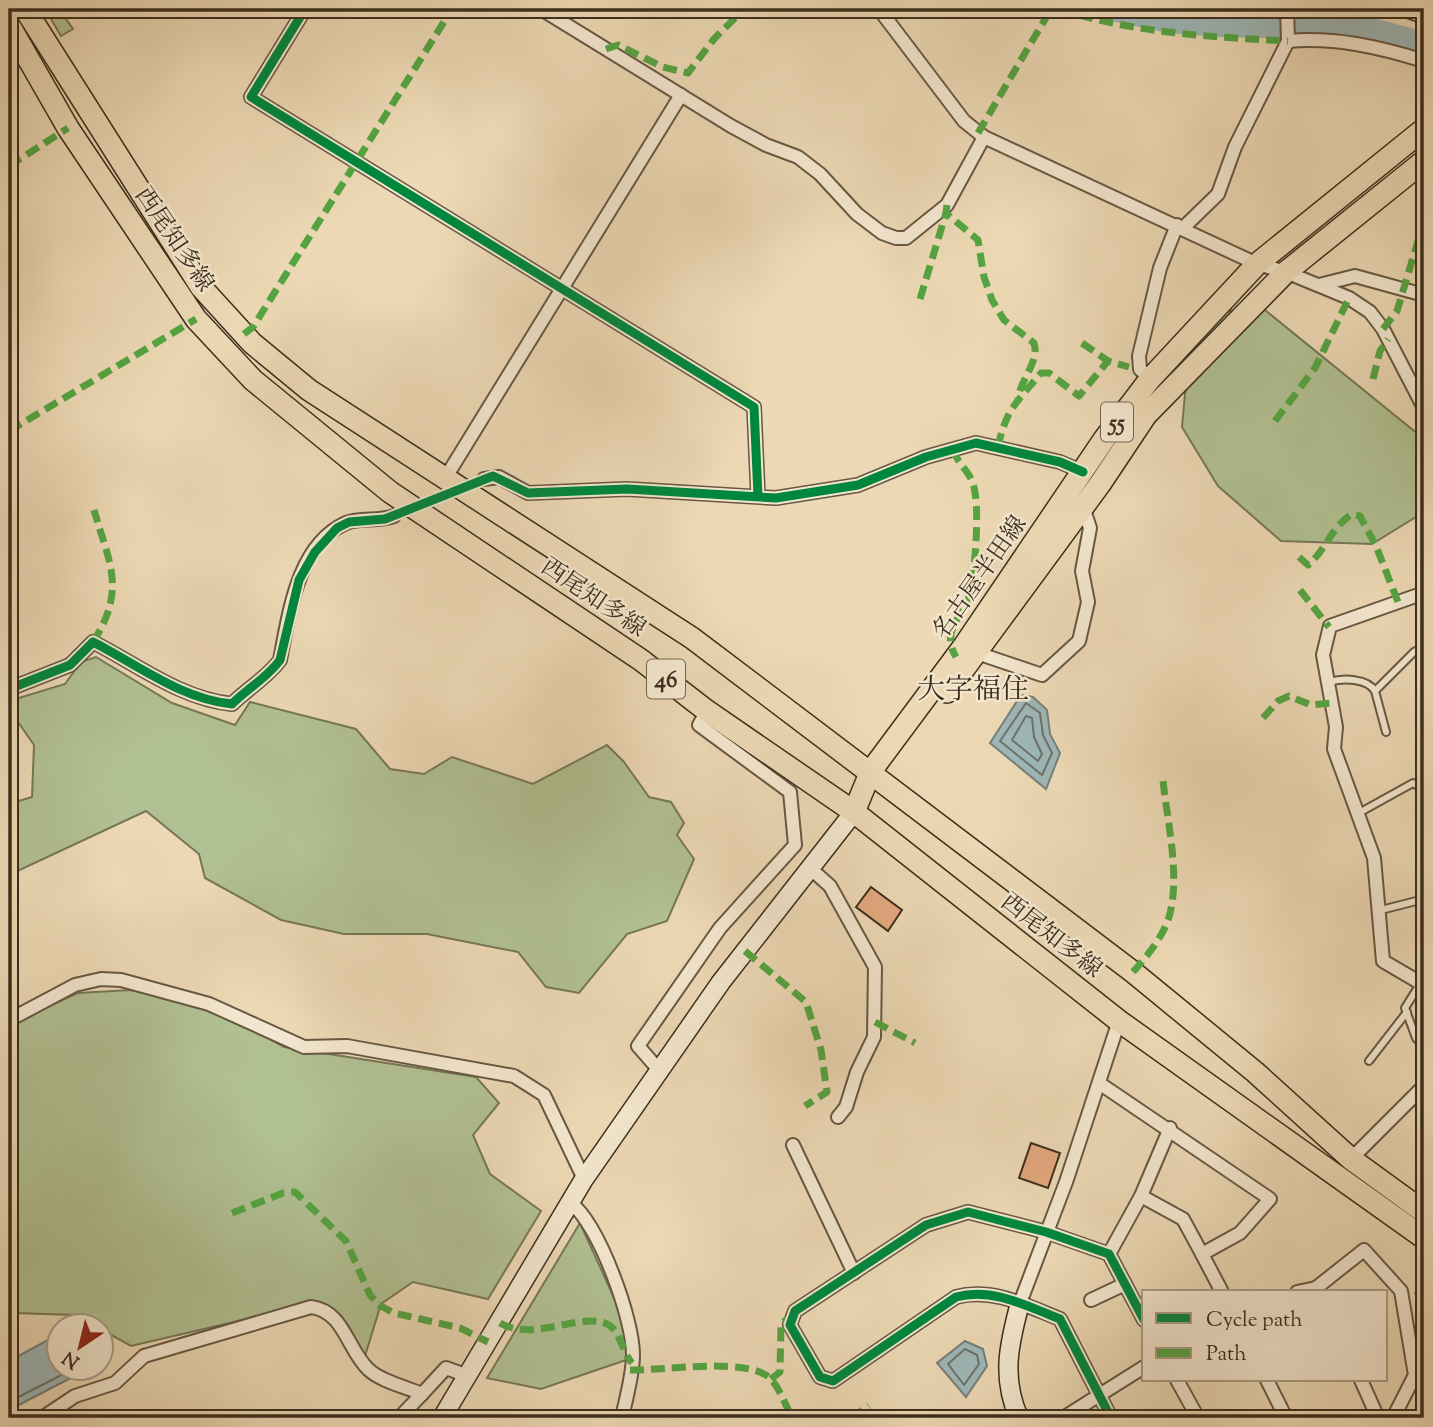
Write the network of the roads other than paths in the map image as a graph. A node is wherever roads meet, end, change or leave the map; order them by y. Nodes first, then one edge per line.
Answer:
1 (24, 9) edge
2 (305, 9) edge
3 (541, 9) edge
4 (879, 9) edge
5 (1410, 9) edge
6 (1287, 10) edge
7 (1424, 14) edge
8 (9, 25) edge
9 (1288, 39) junction
10 (1424, 61) edge
11 (681, 95) junction
12 (1424, 129) edge
13 (984, 137) junction
14 (1424, 161) edge
15 (1180, 226) junction
16 (1257, 264) junction
17 (1286, 272) junction
18 (1319, 285) junction
19 (561, 291) junction
20 (1424, 295) edge
21 (1150, 379) junction
22 (1424, 408) edge
23 (1083, 472) junction
24 (446, 477) junction
25 (484, 479) tunnel mouth
26 (758, 496) junction
27 (1083, 507) junction
28 (394, 516) tunnel mouth
29 (1424, 593) edge
30 (1424, 647) edge
31 (977, 653) junction
32 (1328, 683) junction
33 (9, 689) edge
34 (1375, 691) junction
35 (707, 711) junction
36 (1386, 732) dead end
37 (876, 775) junction
38 (1424, 790) edge
39 (854, 812) junction
40 (1357, 814) junction
41 (811, 869) junction
42 (1424, 899) edge
43 (1381, 909) junction
44 (1422, 985) edge
45 (1406, 1012) junction
46 (9, 1020) edge
47 (1119, 1021) junction
48 (1424, 1047) edge
49 (1369, 1061) dead end
50 (659, 1070) junction
51 (1099, 1083) junction
52 (1424, 1086) edge
53 (838, 1117) dead end
54 (1170, 1128) junction
55 (793, 1145) dead end
56 (1350, 1159) junction
57 (584, 1179) junction
58 (1141, 1196) junction
59 (571, 1203) junction
60 (1424, 1212) edge
61 (1046, 1232) junction
62 (1424, 1238) edge
63 (1109, 1254) junction
64 (1202, 1254) junction
65 (854, 1273) junction
66 (1125, 1284) junction
67 (1221, 1290) edge
68 (1317, 1290) edge
69 (1091, 1300) dead end
70 (1020, 1303) junction
71 (1142, 1316) edge
72 (1142, 1368) edge
73 (468, 1376) junction
74 (1178, 1382) edge
75 (1268, 1382) edge
76 (1363, 1382) edge
77 (422, 1394) junction
78 (1099, 1394) junction
79 (42, 1418) edge
80 (399, 1418) edge
81 (442, 1418) edge
82 (622, 1418) edge
83 (1019, 1418) edge
84 (1063, 1418) edge
85 (1111, 1418) edge
86 (1198, 1418) edge
87 (1286, 1418) edge
88 (1378, 1418) edge
89 (1393, 1418) edge

1 - 24 main road, 西尾知多線 / 46
2 - 19 street
3 - 11 street
4 - 13 street
5 - 7 street
6 - 9 street
8 - 35 main road, 西尾知多線 / 46
9 - 10 street
9 - 15 street
11 - 13 street
11 - 19 street
12 - 16 main road, 名古屋半田線 / 55
13 - 15 street
14 - 17 main road, 名古屋半田線 / 55
15 - 16 street
15 - 21 street
16 - 17 street
16 - 21 main road, 名古屋半田線 / 55
17 - 18 street
17 - 27 main road, 名古屋半田線 / 55
18 - 20 street
18 - 22 street
19 - 24 street
19 - 26 street
21 - 23 main road, 名古屋半田線 / 55
23 - 26 street
23 - 37 main road, 名古屋半田線 / 55
24 - 37 main road, 西尾知多線 / 46
25 - 26 street
27 - 31 main road, 名古屋半田線 / 55
27 - 31 street
28 - 33 street
29 - 32 street
30 - 34 lane
31 - 37 main road, 名古屋半田線 / 55
32 - 34 lane
32 - 40 street
34 - 36 lane
35 - 39 main road, 西尾知多線 / 46
35 - 50 street
37 - 39 main road, 名古屋半田線 / 55
37 - 56 main road, 西尾知多線 / 46
38 - 40 lane
39 - 41 street
39 - 47 main road, 西尾知多線 / 46
40 - 43 street
41 - 50 street
41 - 53 street
42 - 43 lane
43 - 44 street
44 - 45 lane
45 - 48 lane
45 - 49 lane
46 - 57 street
47 - 51 street
47 - 62 main road, 西尾知多線 / 46
50 - 57 street
51 - 54 street
51 - 61 street
52 - 56 street
54 - 58 street
54 - 64 street
55 - 65 street
56 - 60 main road, 西尾知多線 / 46
57 - 59 street
58 - 63 street
58 - 64 street
59 - 73 street
59 - 82 street
61 - 63 street
61 - 65 street
61 - 70 street
63 - 66 street
64 - 67 street
65 - 70 street
66 - 69 street
66 - 71 street
68 - 89 street
70 - 78 street
70 - 83 street
72 - 78 street
73 - 77 street
73 - 81 street
74 - 86 street
75 - 87 street
76 - 88 street
77 - 79 street
77 - 80 street
78 - 84 street
78 - 85 street

